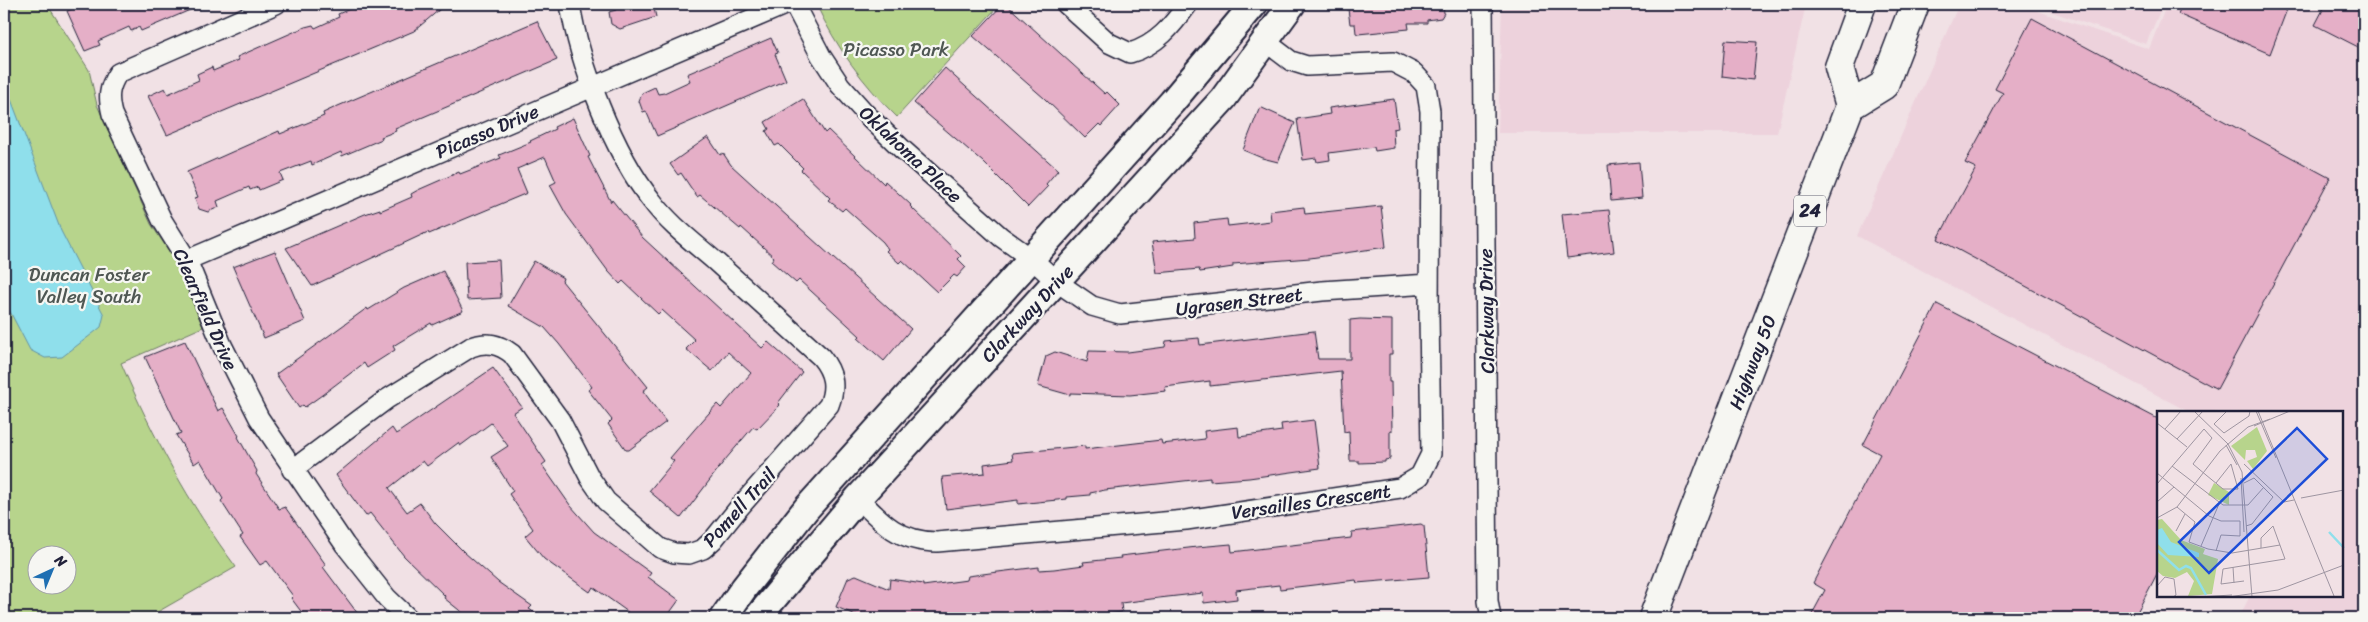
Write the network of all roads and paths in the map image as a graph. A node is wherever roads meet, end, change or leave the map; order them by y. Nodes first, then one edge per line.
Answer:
1 (276, 4) edge
2 (570, 4) edge
3 (787, 4) edge
4 (794, 4) edge
5 (1066, 4) edge
6 (1188, 4) edge
7 (1254, 4) edge
8 (1292, 4) edge
9 (1483, 4) edge
10 (1862, 4) edge
11 (1915, 4) edge
12 (1266, 42) junction
13 (593, 86) junction
14 (1850, 106) junction
15 (1032, 259) junction
16 (187, 260) junction
17 (1057, 282) junction
18 (1429, 284) junction
19 (292, 470) junction
20 (858, 498) junction
21 (408, 618) edge
22 (723, 618) edge
23 (757, 618) edge
24 (1491, 618) edge
25 (1653, 618) edge

1 - 16 street, Clearfield Drive
2 - 13 street
3 - 13 street, Picasso Drive
4 - 15 street, Oklahoma Place
5 - 6 street
7 - 15 street, Clarkway Drive
8 - 12 street, Clarkway Drive
9 - 24 street, Clarkway Drive
10 - 14 main road
11 - 14 main road
12 - 17 street, Clarkway Drive
12 - 18 street, Versailles Crescent
13 - 16 street, Picasso Drive
13 - 19 street, Pomell Trail
14 - 25 main road, Highway 50 / 24
15 - 17 street, Oklahoma Place
15 - 22 street, Clarkway Drive
16 - 19 street, Clearfield Drive
17 - 18 street, Ugrasen Street
17 - 20 street, Clarkway Drive
18 - 20 street, Versailles Crescent
19 - 21 street, Clearfield Drive
20 - 23 street, Clarkway Drive

